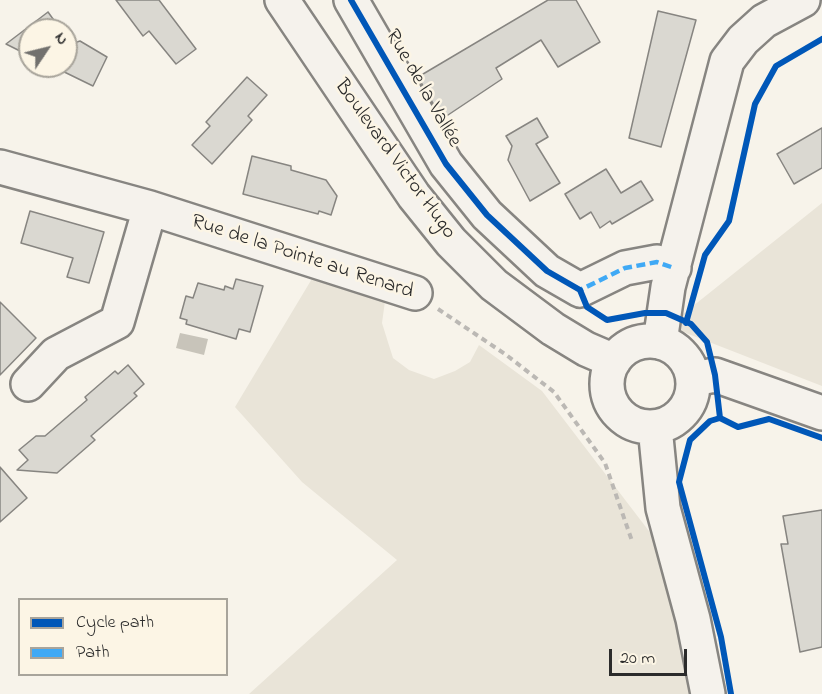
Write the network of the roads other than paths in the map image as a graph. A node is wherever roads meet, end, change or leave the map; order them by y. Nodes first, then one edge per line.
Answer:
1 (282, 0) edge
2 (351, 0) edge
3 (797, 1) edge
4 (446, 164) joint
5 (0, 166) edge
6 (150, 208) junction
7 (674, 267) junction
8 (415, 293) road end
9 (660, 342) junction
10 (614, 361) junction
11 (693, 379) junction
12 (28, 384) dead end
13 (822, 413) edge
14 (655, 428) junction
15 (708, 694) edge

1 - 10 street, Boulevard Victor Hugo
2 - 4 street, Rue de la Vallée
3 - 7 street
4 - 7 street, Boulevard Victor Hugo
5 - 6 street, Rue de la Pointe au Renard
6 - 8 street, Rue de la Pointe au Renard
6 - 12 street
7 - 9 street
9 - 10 street
9 - 11 street
10 - 14 street
11 - 13 street
11 - 14 street
14 - 15 street

